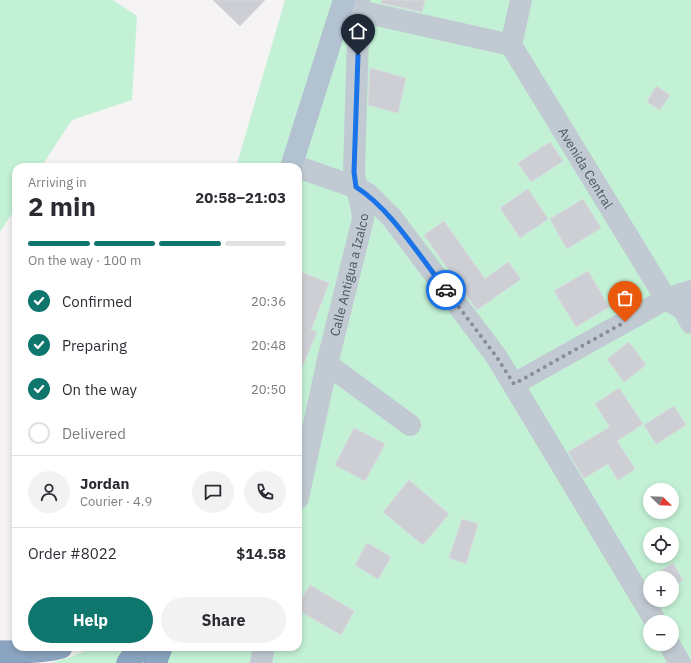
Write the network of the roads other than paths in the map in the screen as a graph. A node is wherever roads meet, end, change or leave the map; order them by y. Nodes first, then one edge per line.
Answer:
1 (521, 0) edge
2 (354, 4) edge
3 (511, 45) junction
4 (292, 163) edge
5 (302, 170) edge
6 (356, 187) junction
7 (691, 291) edge
8 (666, 299) junction
9 (691, 323) edge
10 (328, 364) junction
11 (514, 384) junction
12 (410, 425) dead end
13 (302, 480) edge
14 (652, 615) edge
15 (30, 651) edge
16 (136, 651) edge
17 (160, 651) edge
18 (263, 651) edge
19 (673, 651) edge
20 (0, 652) edge
21 (128, 663) edge
22 (155, 663) edge
23 (261, 663) edge
24 (680, 663) edge

1 - 3 street
2 - 3 street
2 - 4 main road
2 - 6 street, Calle Antigua a Izalco
3 - 8 street, Avenida Central
5 - 6 street
6 - 10 street, Calle Antigua a Izalco
6 - 11 street
7 - 8 street
8 - 9 street, Avenida Central
8 - 11 street
10 - 12 street
10 - 13 street, Calle Antigua a Izalco
11 - 14 street
15 - 20 highway
16 - 21 highway
17 - 22 highway
18 - 23 street
19 - 24 street

